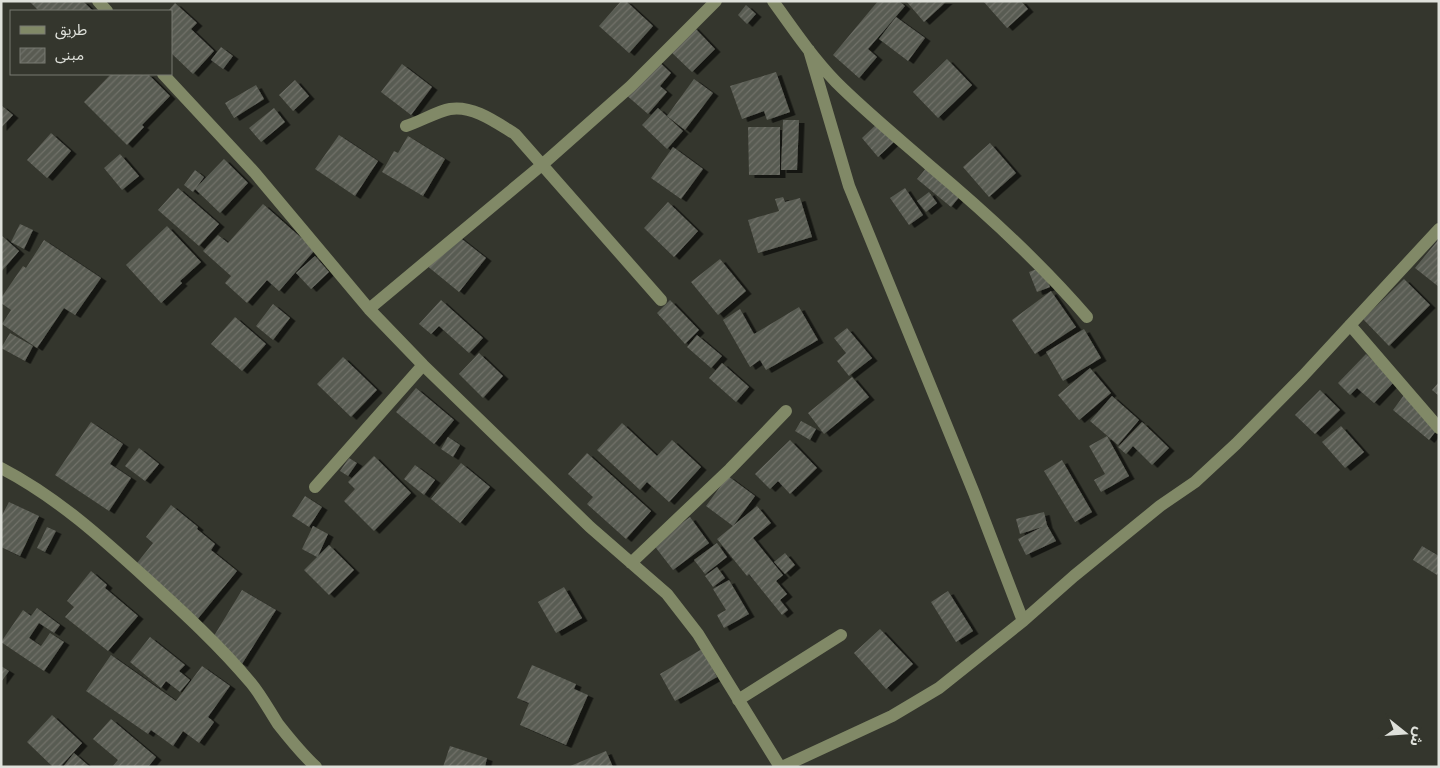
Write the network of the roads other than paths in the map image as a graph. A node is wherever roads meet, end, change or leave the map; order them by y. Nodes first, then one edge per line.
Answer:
1 (716, 1) edge
2 (773, 1) edge
3 (809, 50) junction
4 (164, 75) edge
5 (406, 126) dead end
6 (543, 164) junction
7 (1439, 229) edge
8 (661, 300) dead end
9 (369, 309) junction
10 (1087, 316) dead end
11 (1350, 326) junction
12 (423, 365) junction
13 (786, 412) dead end
14 (1439, 428) edge
15 (1, 468) edge
16 (315, 487) dead end
17 (631, 563) junction
18 (1023, 622) junction
19 (841, 635) dead end
20 (738, 700) junction
21 (316, 767) edge
22 (781, 767) edge

1 - 6 street
2 - 3 street
3 - 10 street
3 - 18 street
4 - 9 street
5 - 6 street
6 - 8 street
6 - 9 street
7 - 11 street
9 - 12 street
11 - 14 street
11 - 18 street
12 - 16 street
12 - 17 street
13 - 17 street
15 - 21 street
17 - 20 street
18 - 22 street
19 - 20 street
20 - 22 street

